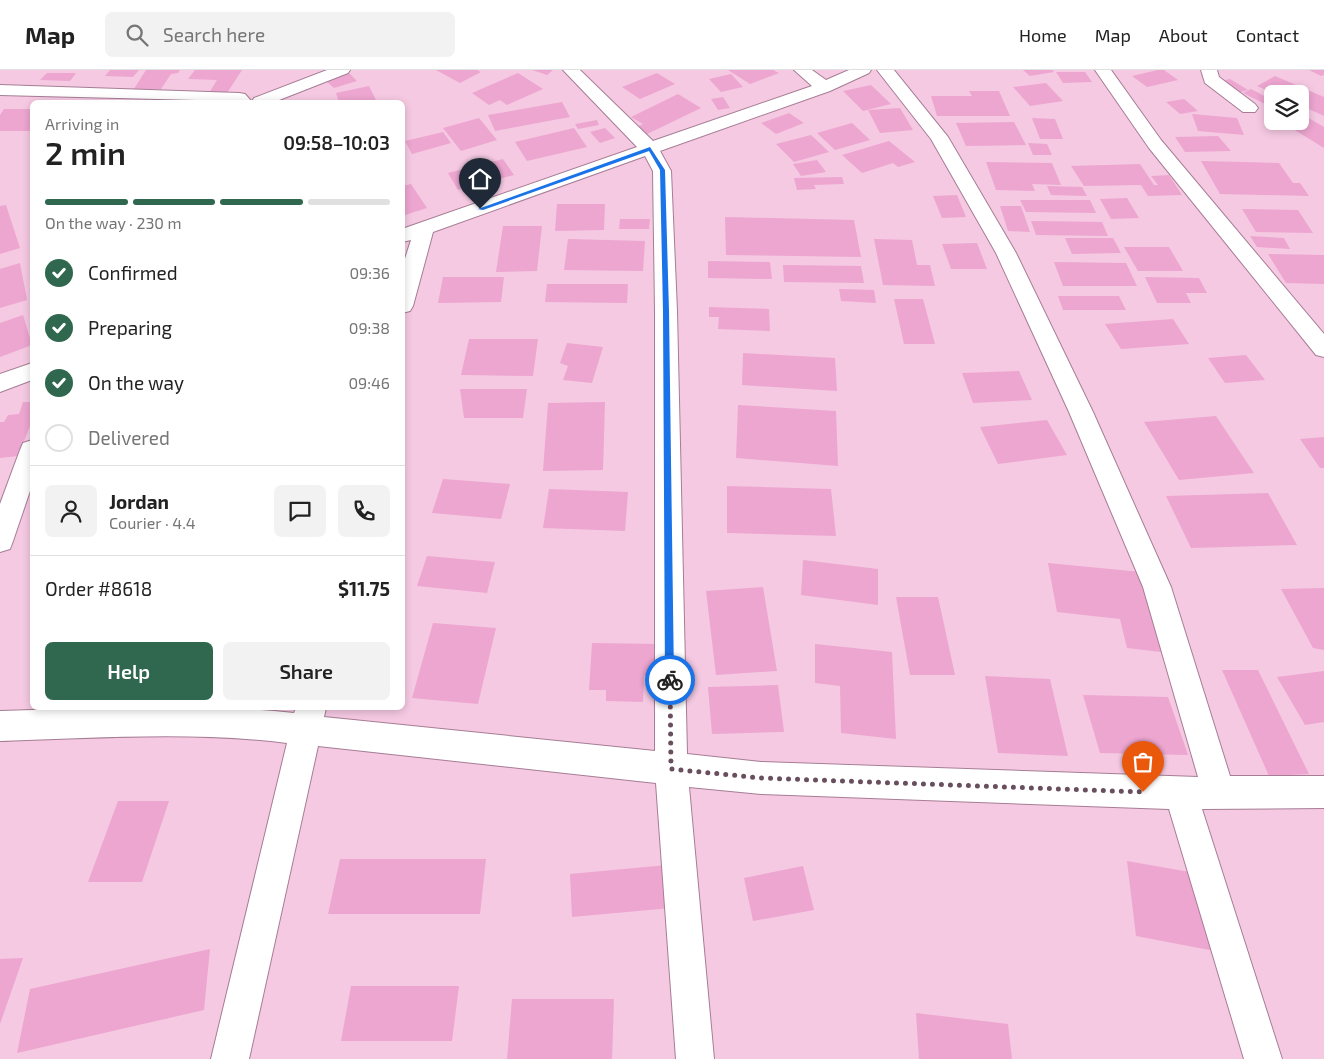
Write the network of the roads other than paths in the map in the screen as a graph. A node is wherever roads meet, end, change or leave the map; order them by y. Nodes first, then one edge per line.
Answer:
1 (342, 70) edge
2 (571, 70) edge
3 (802, 70) edge
4 (863, 70) edge
5 (885, 70) edge
6 (1103, 70) edge
7 (1209, 70) edge
8 (824, 88) junction
9 (0, 90) edge
10 (241, 100) edge
11 (265, 100) edge
12 (1248, 108) dead end
13 (650, 149) junction
14 (424, 229) junction
15 (405, 235) edge
16 (405, 296) edge
17 (1324, 349) edge
18 (30, 373) edge
19 (0, 383) edge
20 (30, 456) edge
21 (0, 541) edge
22 (308, 718) edge
23 (0, 726) edge
24 (671, 769) junction
25 (1324, 792) edge
26 (1181, 793) junction
27 (1219, 794) junction
28 (230, 1059) edge
29 (695, 1059) edge
30 (1264, 1059) edge

1 - 11 street
2 - 13 street
3 - 8 street
4 - 8 street
5 - 27 street
6 - 17 street
7 - 12 street
8 - 13 street
9 - 10 street
13 - 14 street
13 - 24 street
14 - 15 street
14 - 16 street
18 - 19 street
20 - 21 street
22 - 23 street
22 - 24 street
22 - 28 street
24 - 26 street
24 - 29 street
25 - 27 street
26 - 27 street
26 - 30 street

